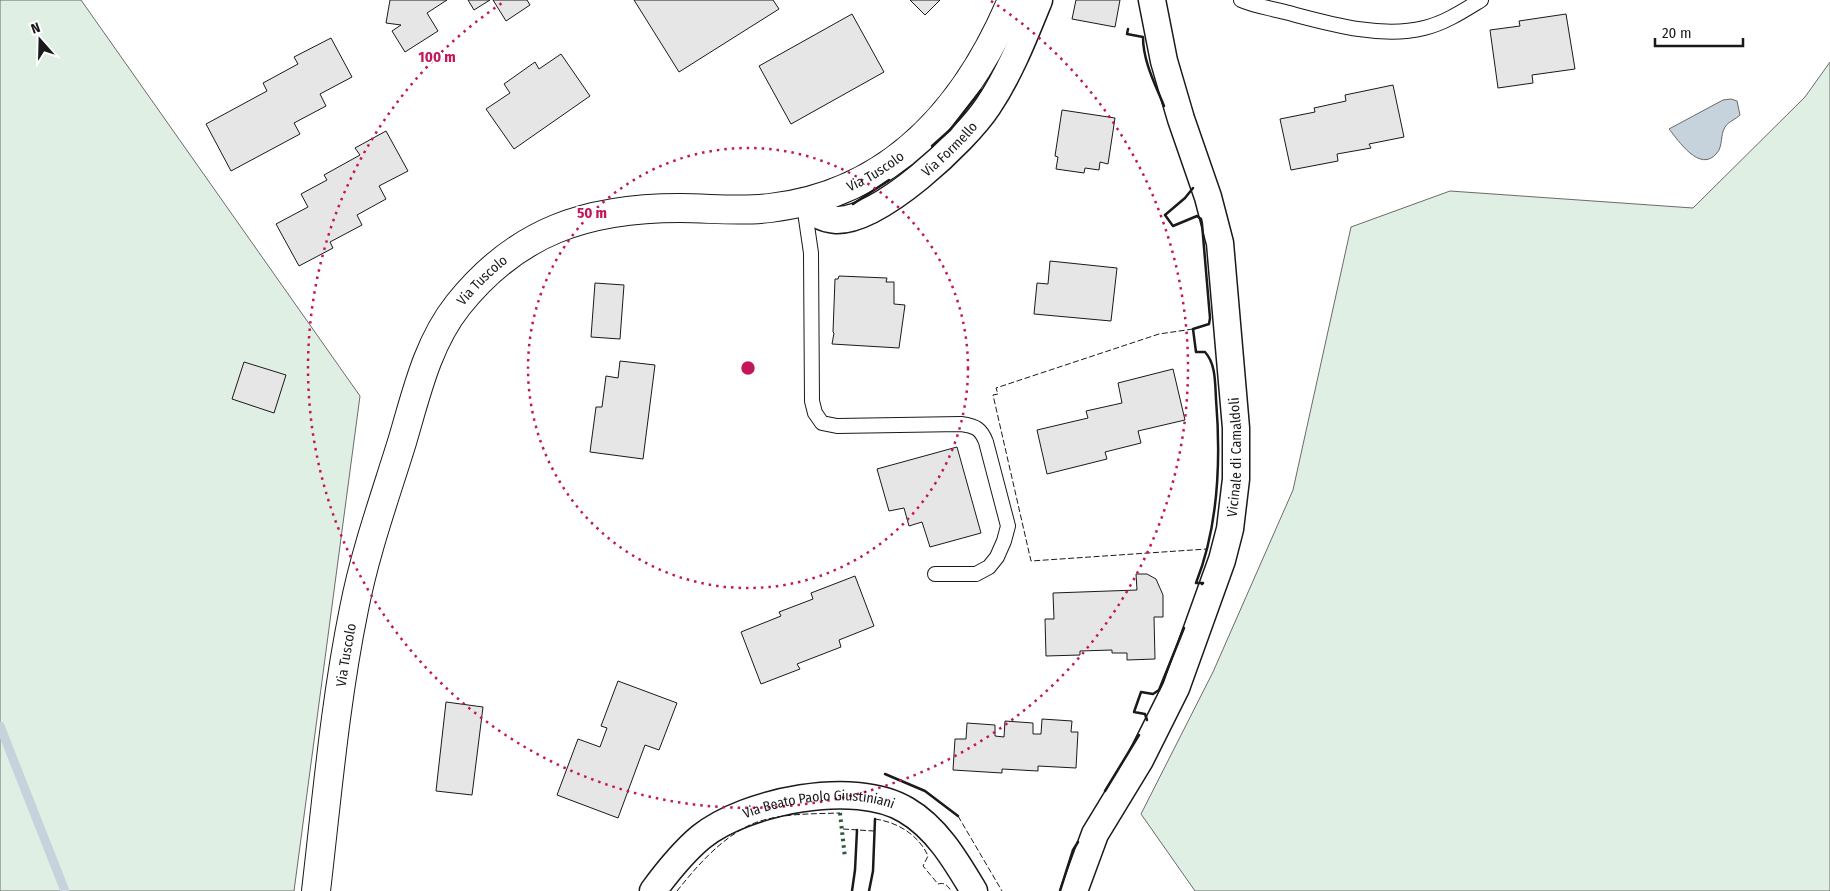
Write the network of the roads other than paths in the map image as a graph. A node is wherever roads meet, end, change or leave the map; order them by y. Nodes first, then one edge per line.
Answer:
1 (1012, 0) edge
2 (1039, 0) edge
3 (1152, 0) edge
4 (1241, 0) edge
5 (1482, 0) edge
6 (803, 202) junction
7 (936, 574) dead end
8 (316, 891) edge
9 (653, 891) edge
10 (974, 891) edge
11 (1074, 891) edge

1 - 6 street, Via Tuscolo
2 - 6 street, Via Formello
3 - 11 street, Vicinale di Camaldoli
4 - 5 lane
6 - 7 lane
6 - 8 street, Via Tuscolo
9 - 10 street, Via Beato Paolo Giustiniani

